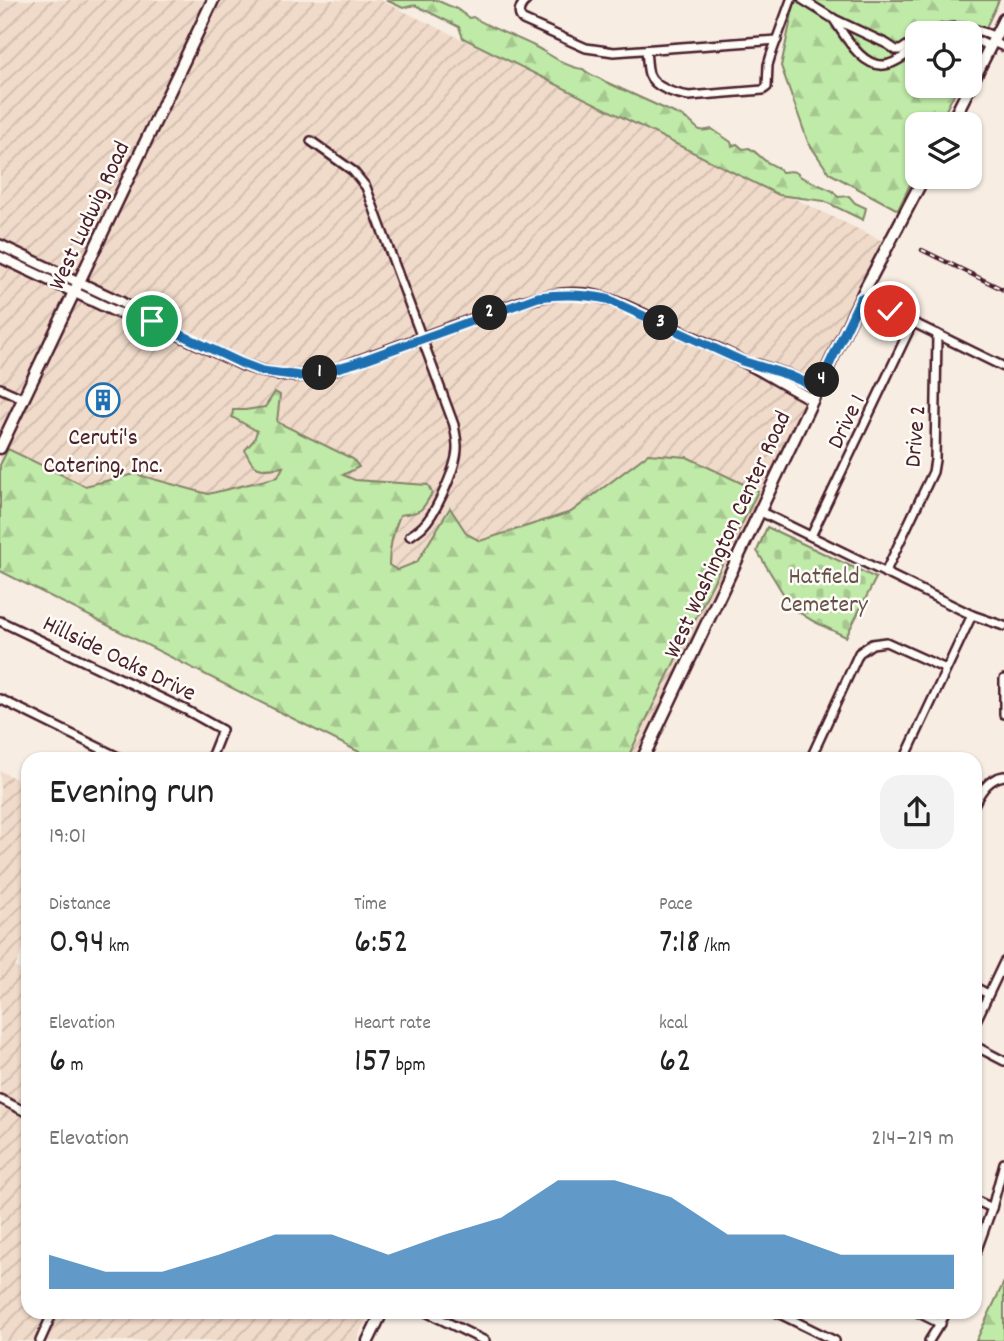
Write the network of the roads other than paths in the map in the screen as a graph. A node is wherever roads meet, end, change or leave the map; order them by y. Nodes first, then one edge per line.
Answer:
1 (213, 0) edge
2 (527, 0) edge
3 (791, 0) edge
4 (803, 0) edge
5 (832, 18) junction
6 (1004, 19) edge
7 (982, 33) edge
8 (777, 40) junction
9 (982, 40) edge
10 (993, 42) junction
11 (905, 47) edge
12 (1004, 47) edge
13 (646, 50) junction
14 (905, 56) edge
15 (957, 112) edge
16 (311, 141) dead end
17 (918, 189) edge
18 (0, 245) edge
19 (0, 257) edge
20 (77, 288) junction
21 (861, 298) junction
22 (913, 323) junction
23 (937, 334) junction
24 (422, 338) junction
25 (742, 361) junction
26 (1004, 366) edge
27 (0, 388) edge
28 (818, 388) junction
29 (24, 399) junction
30 (813, 400) junction
31 (0, 448) edge
32 (761, 512) junction
33 (410, 536) dead end
34 (811, 536) junction
35 (885, 572) junction
36 (972, 615) junction
37 (0, 621) edge
38 (1004, 626) edge
39 (946, 669) junction
40 (1004, 679) edge
41 (0, 699) edge
42 (1004, 699) edge
43 (1004, 714) edge
44 (108, 752) edge
45 (213, 752) edge
46 (646, 752) edge
47 (814, 752) edge
48 (908, 752) edge
49 (1004, 776) edge
50 (982, 792) edge
51 (1004, 962) edge
52 (982, 991) edge
53 (988, 994) junction
54 (982, 1007) edge
55 (982, 1050) edge
56 (1004, 1061) edge
57 (0, 1099) edge
58 (21, 1110) edge
59 (1004, 1163) edge
60 (982, 1203) edge
61 (992, 1208) junction
62 (982, 1236) edge
63 (50, 1319) edge
64 (379, 1319) edge
65 (440, 1319) edge
66 (790, 1319) edge
67 (931, 1319) edge
68 (944, 1319) edge
69 (941, 1324) junction
70 (40, 1341) edge
71 (368, 1341) edge
72 (485, 1341) edge
73 (835, 1341) edge
74 (929, 1341) edge

1 - 20 main road, West Ludwig Road
2 - 13 street
3 - 8 street
4 - 5 street
5 - 11 street
5 - 14 street
6 - 10 main road
7 - 10 street
8 - 13 street
8 - 13 street
9 - 10 street
10 - 12 street
10 - 15 main road
16 - 24 street
17 - 21 main road, West Washington Center Road
18 - 20 street
19 - 20 street
20 - 24 street
20 - 29 main road, West Ludwig Road
21 - 22 street
21 - 28 main road, West Washington Center Road
22 - 23 street
22 - 34 street, Drive 1
23 - 26 street
23 - 35 street, Drive 2
24 - 25 street
24 - 33 street
25 - 28 street
25 - 30 street
27 - 29 street
28 - 30 main road, West Washington Center Road
29 - 31 main road, West Ludwig Road
30 - 32 main road, West Washington Center Road
32 - 34 street
32 - 46 main road, West Washington Center Road
34 - 35 street
35 - 36 street
36 - 38 street
36 - 39 street
37 - 45 street, Hillside Oaks Drive
39 - 47 street
39 - 48 street
40 - 42 street
41 - 44 street
42 - 43 street
49 - 50 street
51 - 53 street
52 - 53 street
53 - 54 street
55 - 56 street
57 - 58 street
59 - 61 street
60 - 61 street
61 - 62 street
63 - 70 street
64 - 71 main road
65 - 72 street
66 - 73 street
67 - 69 street
68 - 69 street
69 - 74 street

